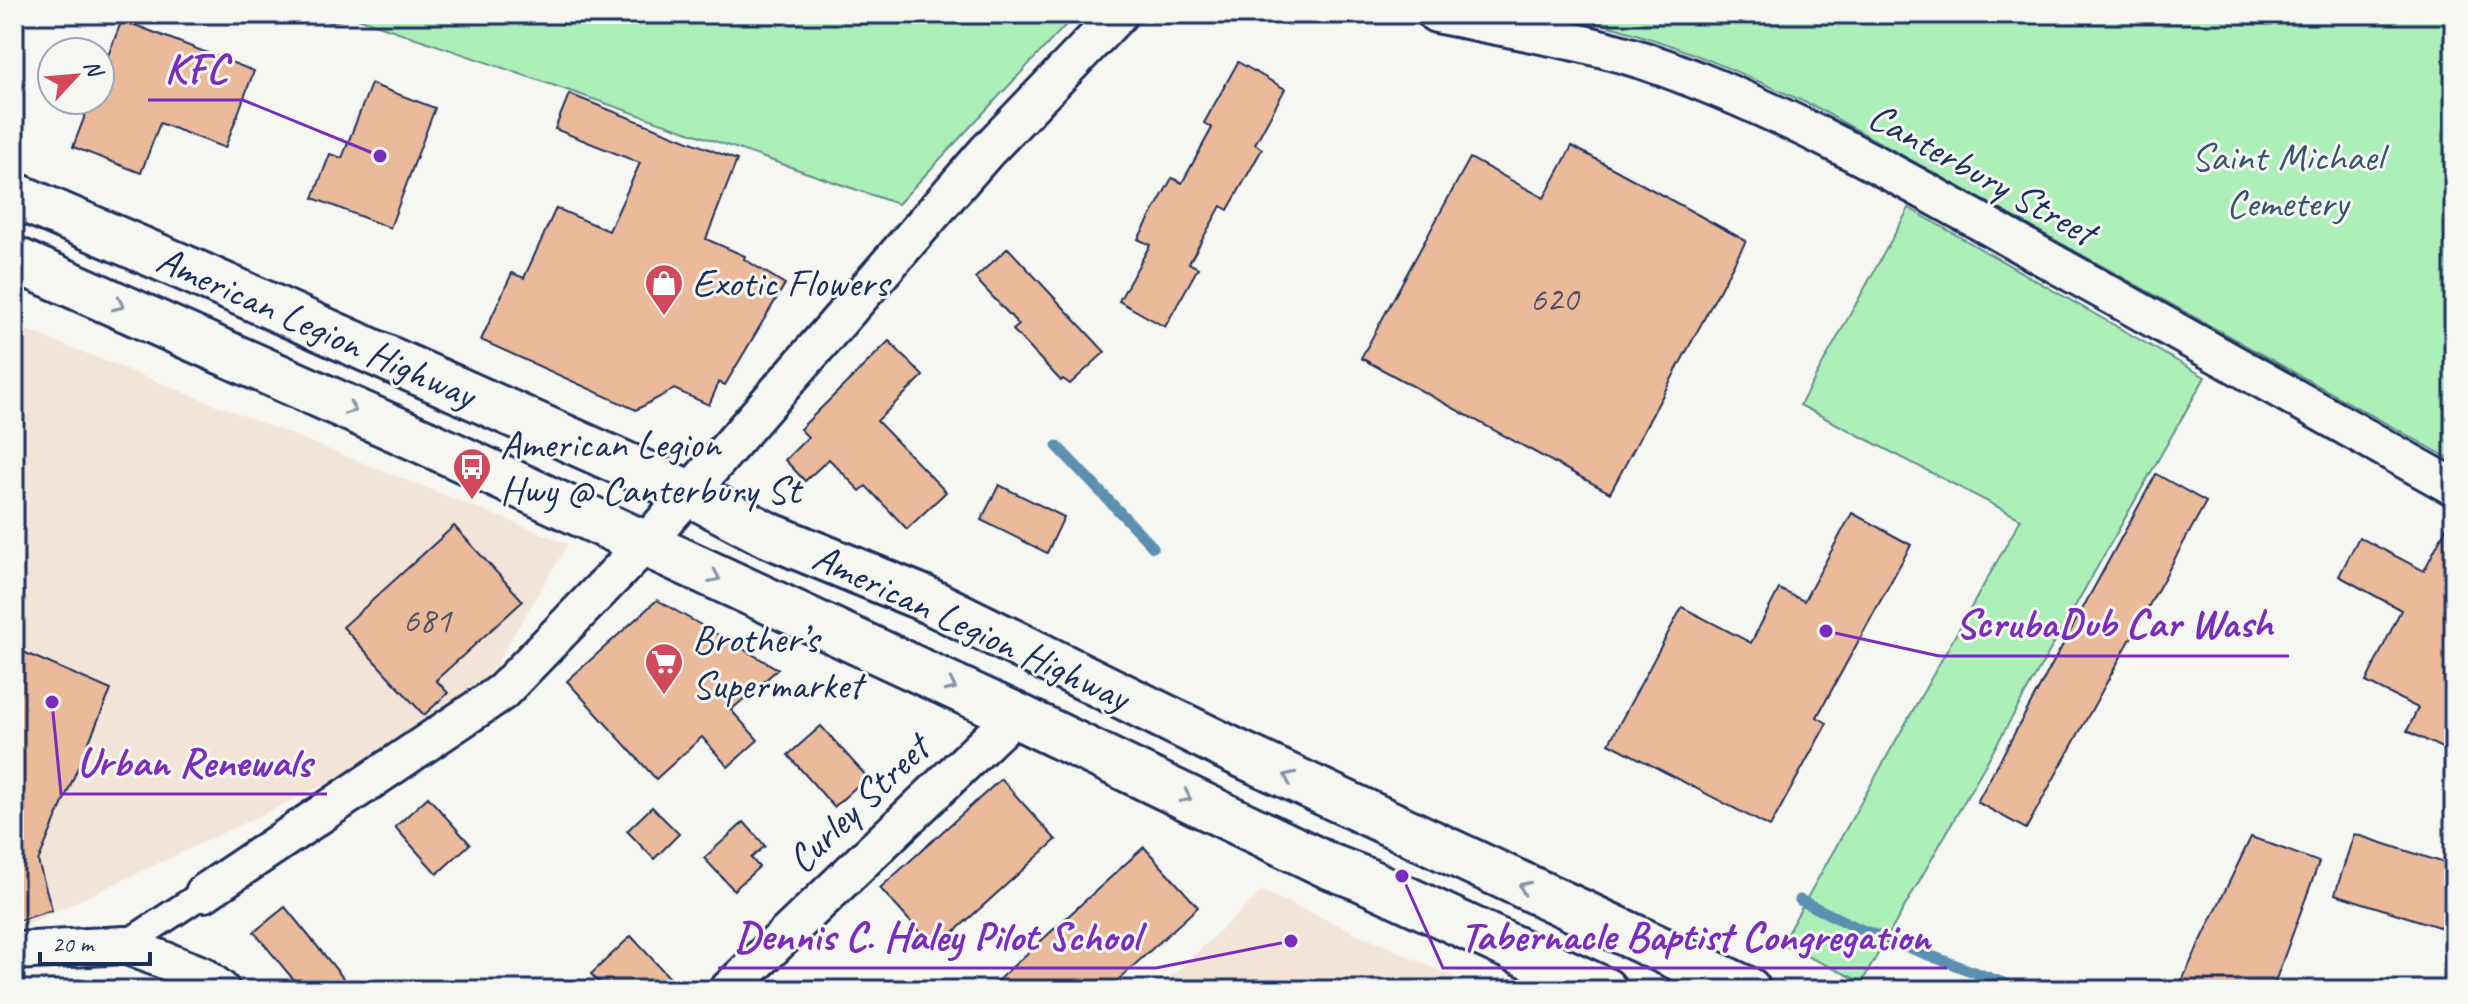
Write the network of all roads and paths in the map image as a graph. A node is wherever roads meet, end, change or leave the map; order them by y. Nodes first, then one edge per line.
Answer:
1 (1119, 14) edge
2 (1436, 14) edge
3 (14, 195) edge
4 (14, 259) edge
5 (2454, 487) edge
6 (689, 493) junction
7 (644, 545) junction
8 (1015, 715) junction
9 (204, 893) joint
10 (125, 945) junction
11 (14, 951) edge
12 (221, 990) edge
13 (728, 990) edge
14 (1604, 990) edge
15 (1748, 990) edge

1 - 6 street
2 - 5 street, Canterbury Street
3 - 6 main road, American Legion Highway
4 -> 7 main road, American Legion Highway
6 - 7 street
15 -> 6 main road, American Legion Highway
7 -> 8 main road, American Legion Highway
7 - 9 street
8 - 13 street, Curley Street
8 -> 14 main road, American Legion Highway
9 - 10 street
10 - 11 street
10 - 12 street

